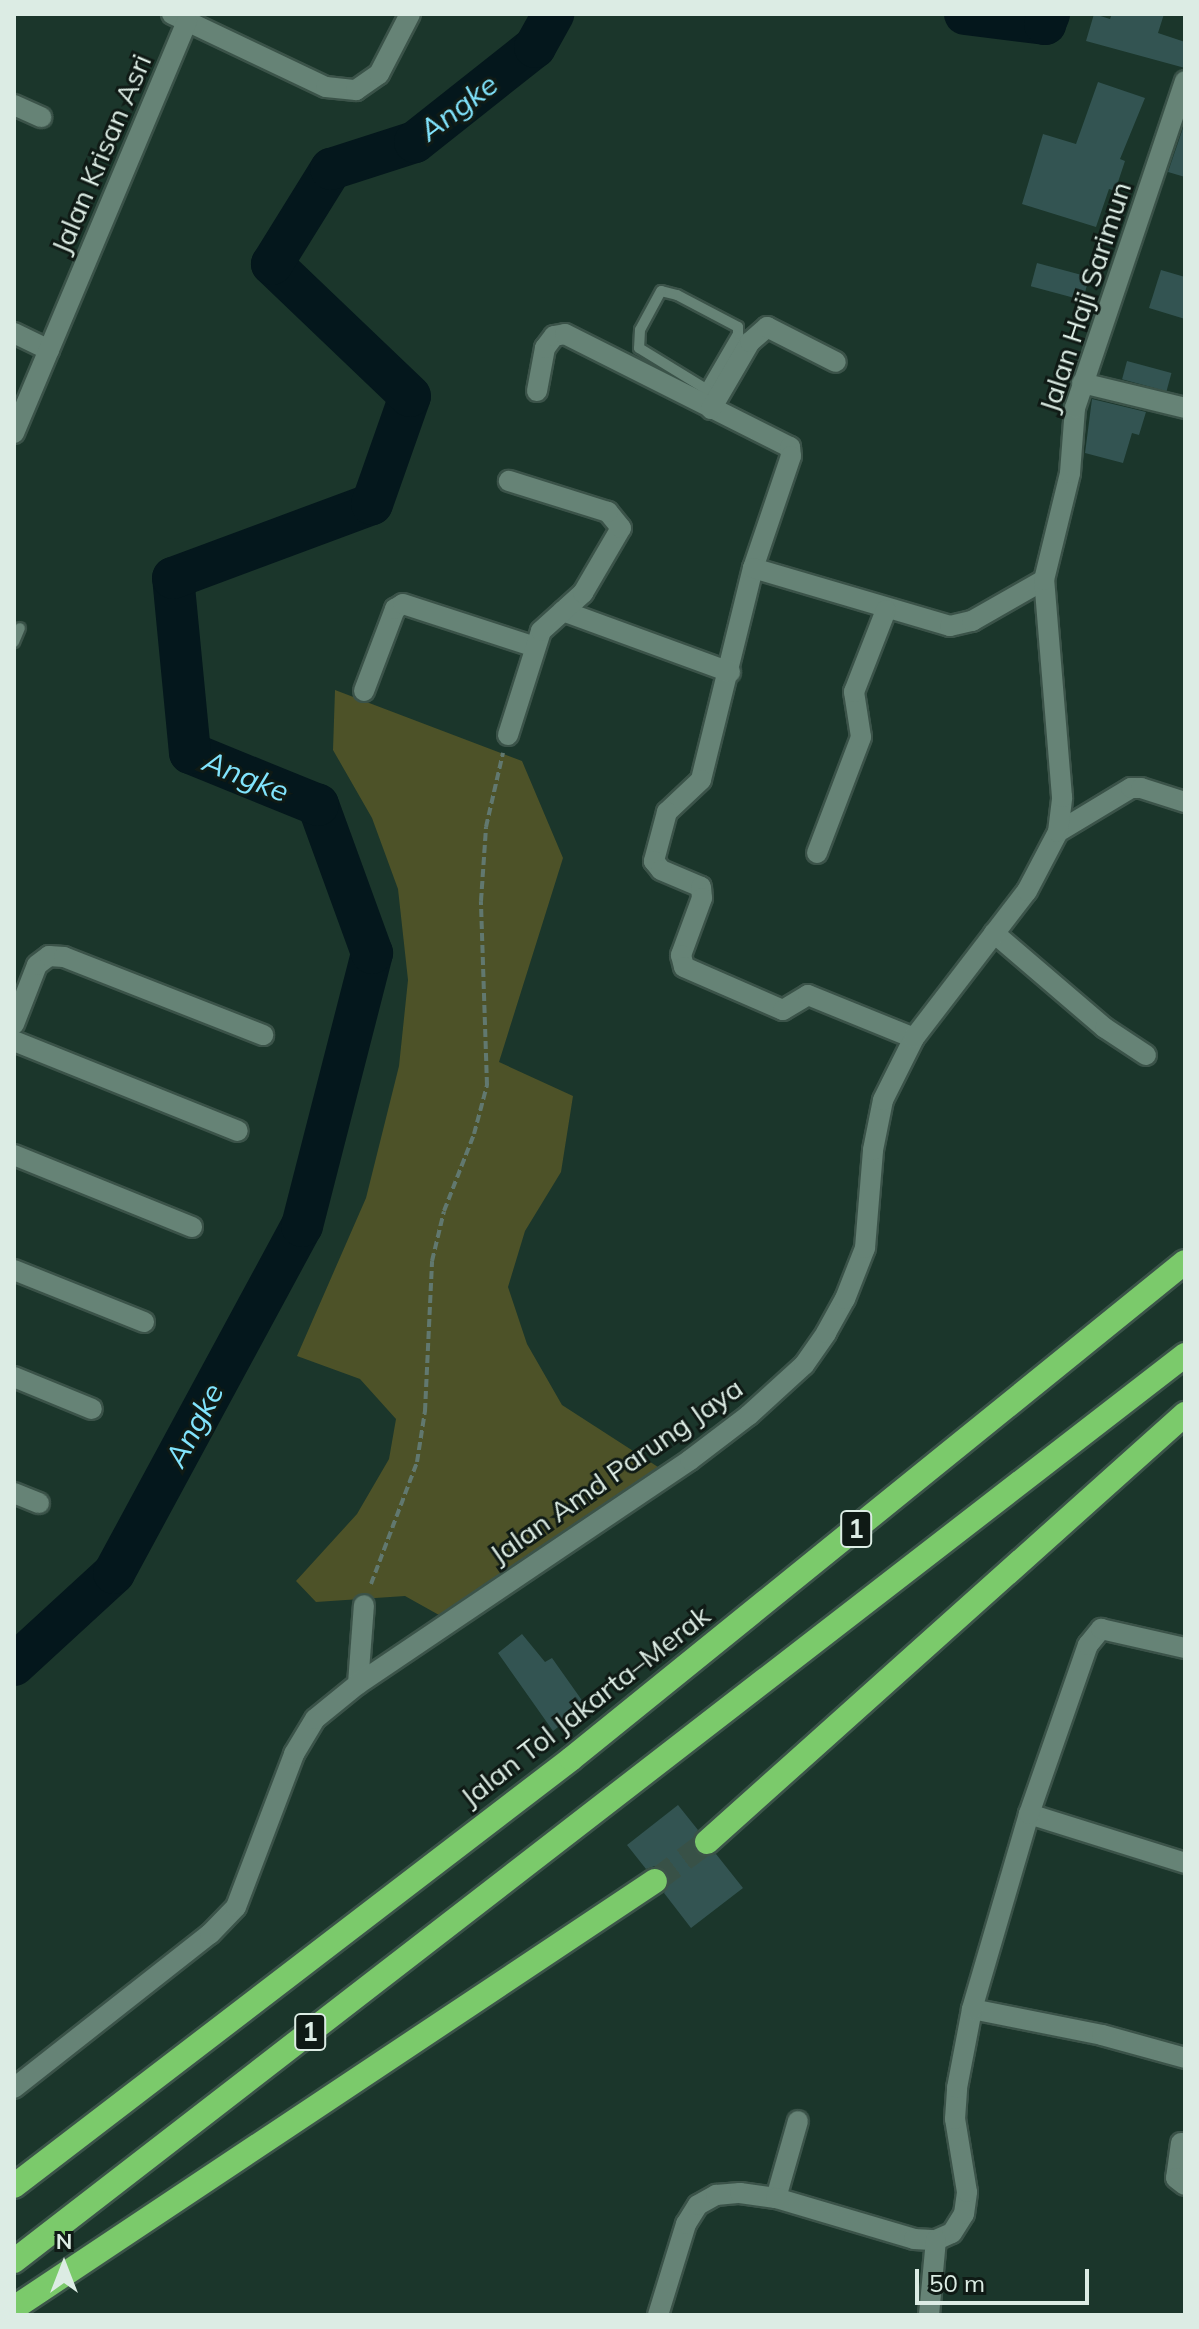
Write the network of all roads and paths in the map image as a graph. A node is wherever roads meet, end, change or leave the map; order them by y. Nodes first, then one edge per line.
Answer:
1 (410, 14) edge
2 (180, 18) edge
3 (1185, 81) edge
4 (14, 105) edge
5 (41, 117) dead end
6 (1177, 135) edge
7 (14, 333) edge
8 (49, 350) junction
9 (836, 362) dead end
10 (1082, 383) junction
11 (537, 391) dead end
12 (705, 400) junction
13 (1185, 408) edge
14 (14, 433) edge
15 (509, 481) dead end
16 (753, 568) junction
17 (1044, 580) junction
18 (886, 610) junction
19 (563, 611) junction
20 (20, 628) dead end
21 (14, 642) edge
22 (535, 647) junction
23 (730, 672) junction
24 (364, 691) dead end
25 (508, 735) joint
26 (1185, 802) edge
27 (1058, 832) junction
28 (817, 853) dead end
29 (994, 933) junction
30 (14, 1024) edge
31 (263, 1035) dead end
32 (914, 1038) junction
33 (14, 1041) edge
34 (1146, 1055) dead end
35 (238, 1131) dead end
36 (14, 1155) edge
37 (192, 1227) dead end
38 (1185, 1262) edge
39 (14, 1270) edge
40 (144, 1322) dead end
41 (1185, 1355) edge
42 (14, 1377) edge
43 (92, 1409) dead end
44 (1185, 1414) edge
45 (14, 1493) edge
46 (39, 1503) dead end
47 (364, 1605) joint
48 (1185, 1648) edge
49 (358, 1684) junction
50 (1029, 1814) junction
51 (707, 1842) tunnel mouth
52 (1185, 1863) edge
53 (655, 1881) tunnel mouth
54 (972, 2009) junction
55 (1185, 2058) edge
56 (14, 2088) edge
57 (798, 2121) dead end
58 (1181, 2143) dead end
59 (1185, 2185) edge
60 (14, 2186) edge
61 (776, 2198) junction
62 (936, 2240) junction
63 (14, 2261) edge
64 (14, 2308) edge
65 (658, 2315) edge
66 (929, 2315) edge

1 - 2 street, Jalan Krisan Asri
2 - 8 street, Jalan Krisan Asri
3 - 6 street, Jalan Haji Sarimun
4 - 5 street
6 - 10 street, Jalan Haji Sarimun
7 - 8 street
8 - 14 street, Jalan Krisan Asri
9 - 12 street
10 - 13 street
10 - 17 street, Jalan Haji Sarimun
11 - 12 street
12 - 12 lane
12 - 16 street
15 - 19 street
16 - 18 street
16 - 23 street
17 - 18 street
17 - 27 street, Jalan Amd Parung Jaya
18 - 28 street
19 - 22 street
19 - 23 street
20 - 21 lane
22 - 24 street
22 - 25 street
23 - 32 street
25 - 47 path
26 - 27 street
27 - 29 street, Jalan Amd Parung Jaya
29 - 32 street, Jalan Amd Parung Jaya
29 - 34 street
30 - 31 street
32 - 49 street, Jalan Amd Parung Jaya
33 - 35 street
36 - 37 street
38 - 60 highway, Jalan Tol Jakarta–Merak / 1
39 - 40 street
41 - 63 highway, 1
42 - 43 street
44 - 51 highway
45 - 46 street
47 - 49 street
48 - 50 street
49 - 56 street, Jalan Amd Parung Jaya
50 - 52 street
50 - 54 street
53 - 64 highway
54 - 55 street
54 - 62 street
57 - 61 street
58 - 59 street
61 - 62 street
61 - 65 street
62 - 66 street

